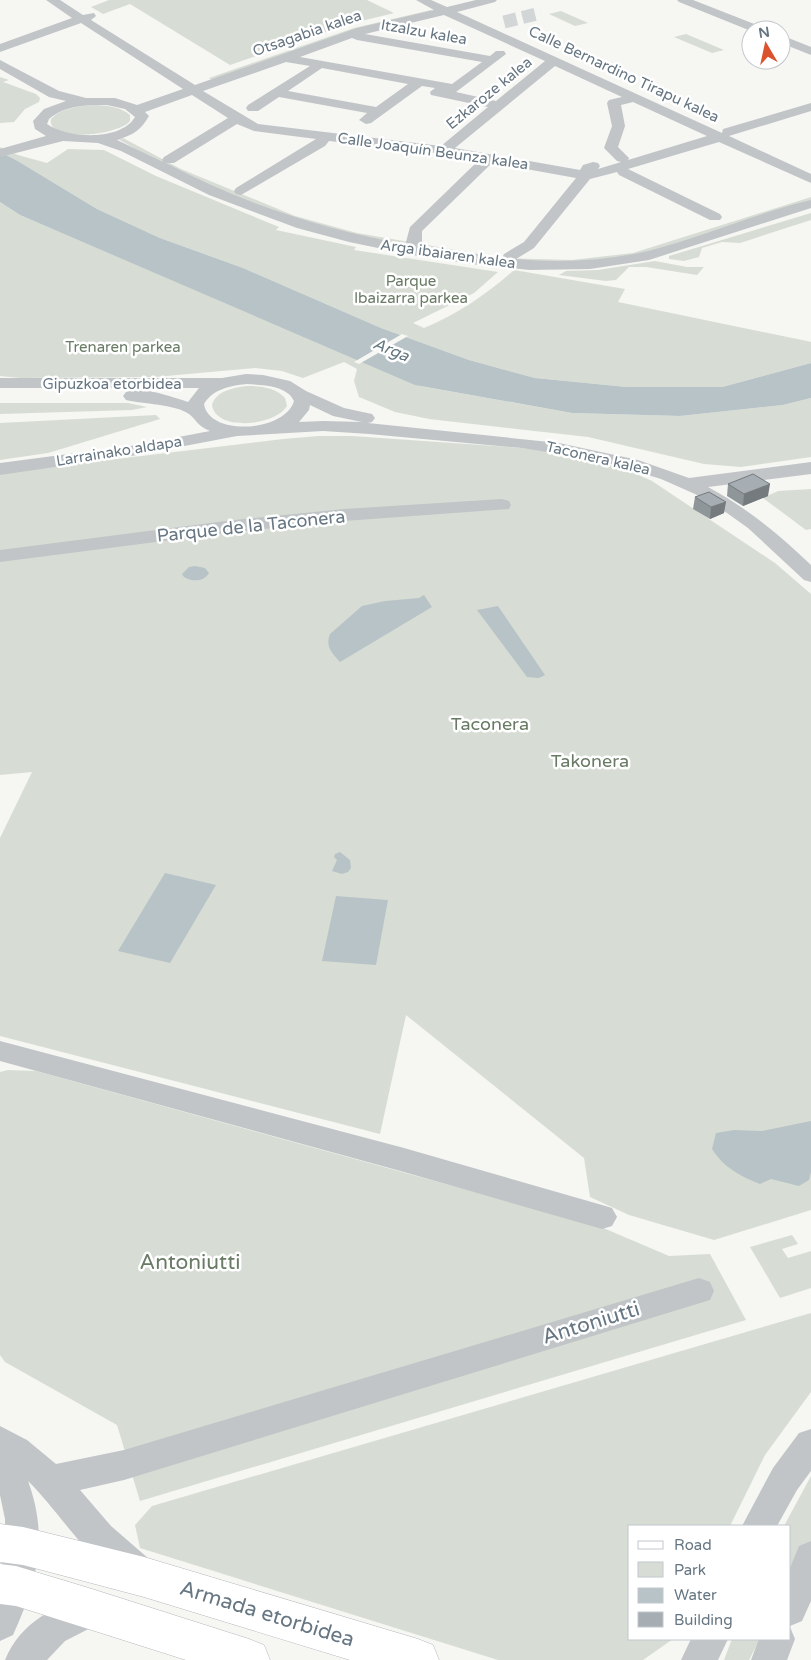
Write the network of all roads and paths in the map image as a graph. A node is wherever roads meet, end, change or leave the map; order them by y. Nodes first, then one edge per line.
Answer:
1 (52, 0) edge
2 (65, 0) edge
3 (422, 0) edge
4 (470, 0) edge
5 (490, 0) tunnel mouth
6 (683, 0) edge
7 (446, 6) edge
8 (86, 17) junction
9 (741, 23) edge
10 (350, 35) junction
11 (791, 43) edge
12 (519, 44) junction
13 (0, 48) edge
14 (811, 51) edge
15 (286, 57) junction
16 (493, 60) junction
17 (554, 60) junction
18 (0, 64) edge
19 (317, 67) dead end
20 (193, 85) junction
21 (415, 85) junction
22 (450, 91) junction
23 (277, 93) junction
24 (54, 94) junction
25 (635, 97) junction
26 (83, 102) junction
27 (122, 104) junction
28 (498, 105) junction
29 (811, 107) edge
30 (54, 108) junction
31 (253, 108) dead end
32 (137, 110) junction
33 (378, 111) junction
34 (237, 118) junction
35 (40, 126) junction
36 (134, 128) junction
37 (280, 130) junction
38 (719, 134) junction
39 (326, 136) junction
40 (62, 137) junction
41 (96, 138) junction
42 (342, 138) junction
43 (4, 141) edge
44 (444, 150) junction
45 (0, 153) edge
46 (490, 157) junction
47 (169, 160) junction
48 (623, 165) junction
49 (811, 170) edge
50 (585, 175) junction
51 (811, 179) edge
52 (241, 191) junction
53 (811, 192) edge
54 (811, 204) edge
55 (715, 217) dead end
56 (414, 242) junction
57 (508, 263) junction
58 (223, 382) junction
59 (0, 383) edge
60 (299, 394) junction
61 (0, 395) edge
62 (196, 412) junction
63 (262, 430) junction
64 (239, 431) junction
65 (412, 431) junction
66 (0, 463) edge
67 (811, 468) edge
68 (0, 469) edge
69 (686, 484) junction
70 (502, 505) dead end
71 (0, 556) edge
72 (811, 576) edge
73 (0, 1051) edge
74 (602, 1217) dead end
75 (698, 1291) dead end
76 (0, 1441) edge
77 (811, 1444) edge
78 (0, 1459) edge
79 (52, 1480) junction
80 (761, 1525) edge
81 (12, 1544) edge
82 (811, 1558) edge
83 (144, 1577) junction
84 (4, 1606) edge
85 (791, 1606) edge
86 (92, 1608) junction
87 (709, 1640) edge
88 (777, 1640) edge
89 (23, 1660) edge
90 (248, 1660) edge
91 (418, 1660) edge
92 (699, 1660) edge
93 (769, 1660) edge

1 - 8 street, Calle Joaquín Beunza kalea
2 - 8 street, Calle Joaquín Beunza kalea
3 - 7 street, Calle Bernardino Tirapu kalea
4 - 7 street, Otsagabia kalea
5 - 7 street, Otsagabia kalea
6 - 9 street
7 - 10 street, Otsagabia kalea
7 - 12 street, Calle Bernardino Tirapu kalea
7 - 20 street, Otsagabia kalea
7 - 38 street, Calle Bernardino Tirapu kalea
8 - 13 street
8 - 20 street, Calle Joaquín Beunza kalea
10 - 15 street, Otsagabia kalea
10 - 16 street, Itzalzu kalea
11 - 14 street
12 - 16 street
12 - 17 street, Calle Bernardino Tirapu kalea
15 - 20 street, Otsagabia kalea
15 - 21 street
16 - 22 street
17 - 25 street, Calle Bernardino Tirapu kalea
17 - 28 street, Ezkaroze kalea
18 - 24 street
19 - 23 street
20 - 27 street, Otsagabia kalea
20 - 32 street, Otsagabia kalea
20 - 34 street, Calle Joaquín Beunza kalea
20 - 37 street, Calle Joaquín Beunza kalea
21 - 22 street
21 - 33 street
22 - 28 street
23 - 31 street
23 - 33 street
24 - 26 street
24 - 30 street
25 - 38 street, Calle Bernardino Tirapu kalea
25 - 48 street
26 - 27 street
26 - 30 street
27 - 32 street
28 - 44 street, Ezkaroze kalea
29 - 38 street
30 - 35 street
32 - 36 street
33 - 42 street
34 - 37 street, Calle Joaquín Beunza kalea
34 - 47 street
35 - 40 street
35 - 43 street
36 - 41 street
36 - 47 street, Arga ibaiaren kalea
37 - 39 street, Calle Joaquín Beunza kalea
38 - 48 street
38 - 49 street, Calle Bernardino Tirapu kalea
38 - 50 street
38 - 51 street, Calle Bernardino Tirapu kalea
39 - 42 street, Calle Joaquín Beunza kalea
39 - 52 street
40 - 41 street
40 - 45 street
41 - 57 street, Arga ibaiaren kalea
42 - 44 street, Calle Joaquín Beunza kalea
44 - 46 street, Calle Joaquín Beunza kalea
46 - 50 street, Calle Joaquín Beunza kalea
46 - 56 street
47 - 52 street, Arga ibaiaren kalea
48 - 50 street
48 - 55 street
50 - 57 street
52 - 56 street, Arga ibaiaren kalea
53 - 57 street, Arga ibaiaren kalea
54 - 57 street, Arga ibaiaren kalea
56 - 57 street, Arga ibaiaren kalea
58 - 59 street, Gipuzkoa etorbidea
58 - 60 street, Gipuzkoa etorbidea
58 - 62 street
60 - 63 street
60 - 65 street, Taconera kalea
61 - 62 street, Gipuzkoa etorbidea
62 - 64 street, Gipuzkoa etorbidea
62 - 66 street, Larrainako aldapa
63 - 64 street
63 - 65 street, Taconera kalea
64 - 68 street, Larrainako aldapa
65 - 69 street, Taconera kalea
67 - 69 street
69 - 72 street, Taconera kalea
70 - 71 street, Parque de la Taconera
73 - 74 street
75 - 79 street, Antoniutti
76 - 79 street
77 - 80 street
78 - 81 street
79 - 83 street
81 - 83 main road, Armada etorbidea
81 - 84 street
82 - 85 street
83 - 91 main road, Armada etorbidea
84 - 86 main road
86 - 89 street
86 - 90 main road
87 - 92 street
88 - 93 street

